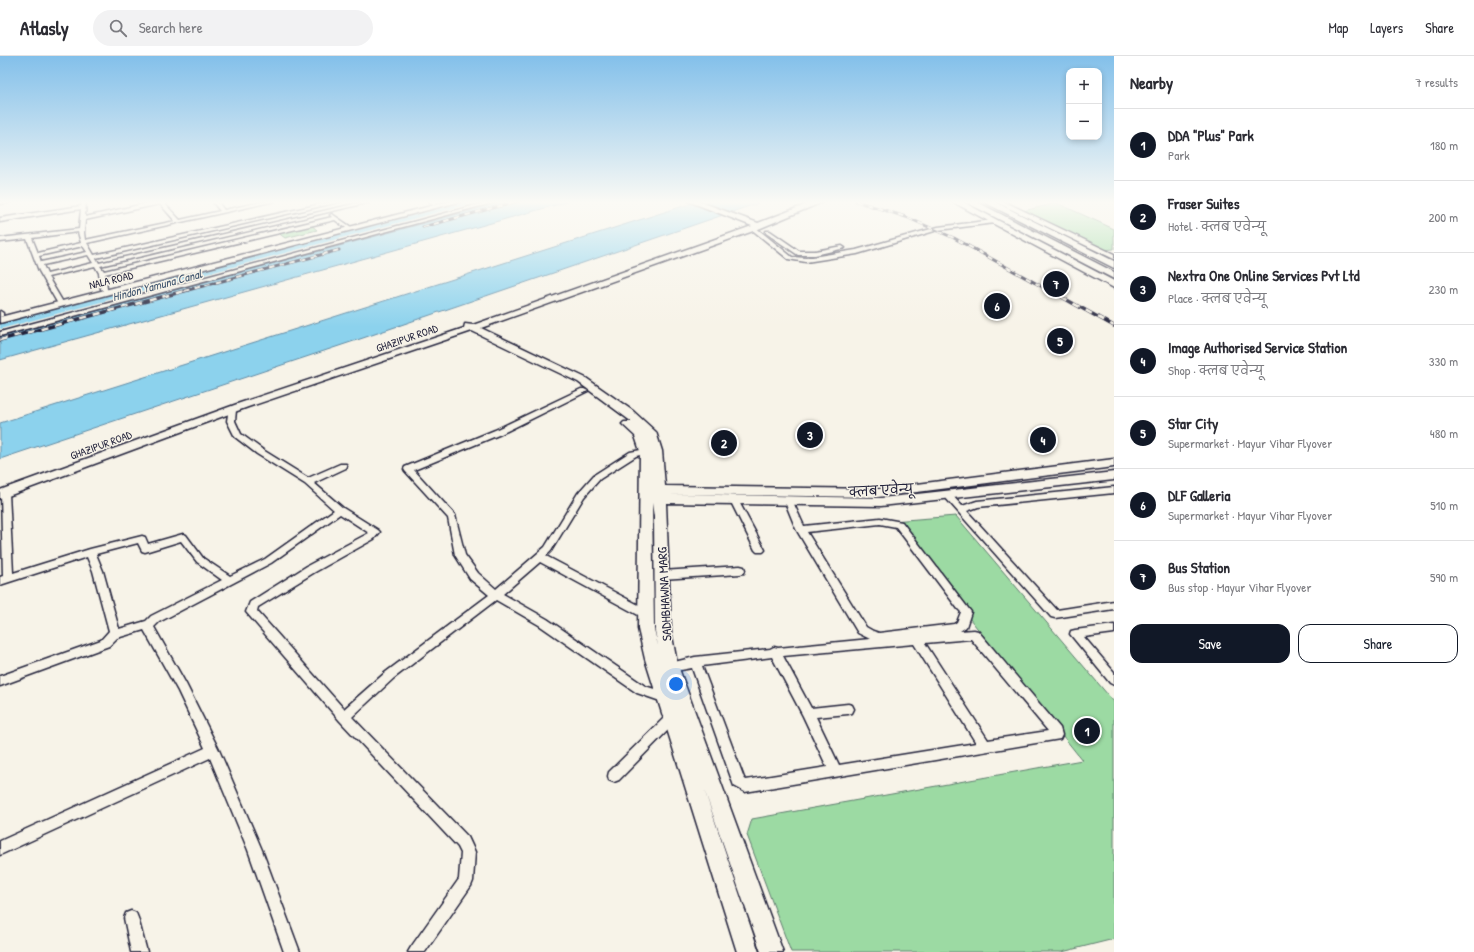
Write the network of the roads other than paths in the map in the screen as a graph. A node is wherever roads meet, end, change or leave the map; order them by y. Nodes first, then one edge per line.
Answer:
1 (31, 243) edge
2 (84, 243) joint
3 (149, 243) edge
4 (193, 243) edge
5 (230, 243) edge
6 (291, 243) edge
7 (341, 243) edge
8 (701, 243) edge
9 (772, 243) edge
10 (781, 243) edge
11 (865, 243) edge
12 (889, 243) edge
13 (1034, 243) edge
14 (1049, 243) edge
15 (1060, 243) edge
16 (1070, 243) edge
17 (1084, 243) edge
18 (798, 253) junction
19 (36, 255) junction
20 (92, 255) junction
21 (1114, 257) edge
22 (797, 259) junction
23 (40, 264) junction
24 (97, 265) junction
25 (1114, 265) edge
26 (1114, 270) edge
27 (102, 273) junction
28 (45, 276) junction
29 (1114, 276) edge
30 (1114, 284) edge
31 (105, 290) junction
32 (60, 302) junction
33 (0, 316) edge
34 (465, 328) junction
35 (0, 334) edge
36 (584, 391) junction
37 (232, 410) junction
38 (646, 451) junction
39 (1114, 463) edge
40 (343, 466) dead end
41 (1114, 476) edge
42 (308, 482) junction
43 (1114, 490) edge
44 (2, 492) edge
45 (653, 495) junction
46 (948, 496) junction
47 (734, 500) junction
48 (789, 502) junction
49 (340, 510) junction
50 (960, 510) junction
51 (801, 529) junction
52 (760, 550) dead end
53 (90, 552) junction
54 (539, 557) junction
55 (740, 570) dead end
56 (662, 575) junction
57 (4, 580) edge
58 (230, 581) junction
59 (496, 595) junction
60 (1114, 605) edge
61 (646, 614) junction
62 (150, 624) junction
63 (1114, 629) edge
64 (113, 635) junction
65 (917, 640) junction
66 (774, 652) junction
67 (695, 662) junction
68 (670, 667) junction
69 (1114, 680) edge
70 (0, 681) edge
71 (666, 698) junction
72 (848, 709) dead end
73 (808, 712) junction
74 (344, 717) junction
75 (672, 718) junction
76 (985, 746) junction
77 (213, 750) junction
78 (835, 770) junction
79 (614, 776) dead end
80 (0, 848) edge
81 (131, 918) dead end
82 (139, 952) edge
83 (292, 952) edge
84 (416, 952) edge
85 (748, 952) edge
86 (772, 952) edge

1 - 19 street
2 - 19 street
2 - 20 street
3 - 20 street
4 - 24 street
5 - 27 street
6 - 31 street, NALA ROAD
7 - 35 street
8 - 34 street, GHAZIPUR ROAD
9 - 22 street
10 - 18 street
11 - 18 street
12 - 22 street
13 - 30 main road
14 - 29 highway
15 - 26 highway
16 - 25 main road
17 - 21 street
18 - 22 street
19 - 23 street
20 - 23 street
20 - 24 street
23 - 28 street
24 - 27 street
24 - 28 street
27 - 31 street
28 - 32 street
31 - 32 street, NALA ROAD
32 - 33 street, NALA ROAD
34 - 36 street, SADHBHAWNA MARG
34 - 37 street, GHAZIPUR ROAD
34 - 44 street, GHAZIPUR ROAD
34 - 45 street, SADHBHAWNA MARG
36 - 38 street, SADHBHAWNA MARG
36 - 59 street
37 - 42 street
37 - 44 street, GHAZIPUR ROAD
38 - 45 street, SADHBHAWNA MARG
38 - 54 street
39 - 45 street, क्लब एवेन्यू
40 - 42 street
41 - 46 street, क्लब एवेन्यू
42 - 49 street
43 - 50 street
44 - 57 street
45 - 47 street, क्लब एवेन्यू
45 - 56 street, SADHBHAWNA MARG
45 - 61 street, SADHBHAWNA MARG
46 - 48 street, क्लब एवेन्यू
46 - 50 street
47 - 48 street, क्लब एवेन्यू
47 - 52 street
48 - 51 street
49 - 58 street
49 - 74 street
50 - 60 street
51 - 51 street
53 - 57 street
53 - 58 street
53 - 64 street
54 - 59 street
54 - 61 street
55 - 56 street
56 - 68 street, SADHBHAWNA MARG
58 - 62 street
59 - 71 street
59 - 74 street
61 - 71 street, SADHBHAWNA MARG
62 - 64 street
62 - 77 street
63 - 69 street
64 - 70 street
65 - 66 street
65 - 76 street
65 - 76 street
66 - 67 street
66 - 73 street
67 - 68 street
67 - 78 street
68 - 86 street, SADHBHAWNA MARG
71 - 75 street, SADHBHAWNA MARG
72 - 73 street
73 - 78 street
74 - 84 street
75 - 79 street
75 - 85 street, SADHBHAWNA MARG
76 - 78 street
77 - 80 street
77 - 83 street
81 - 82 street

